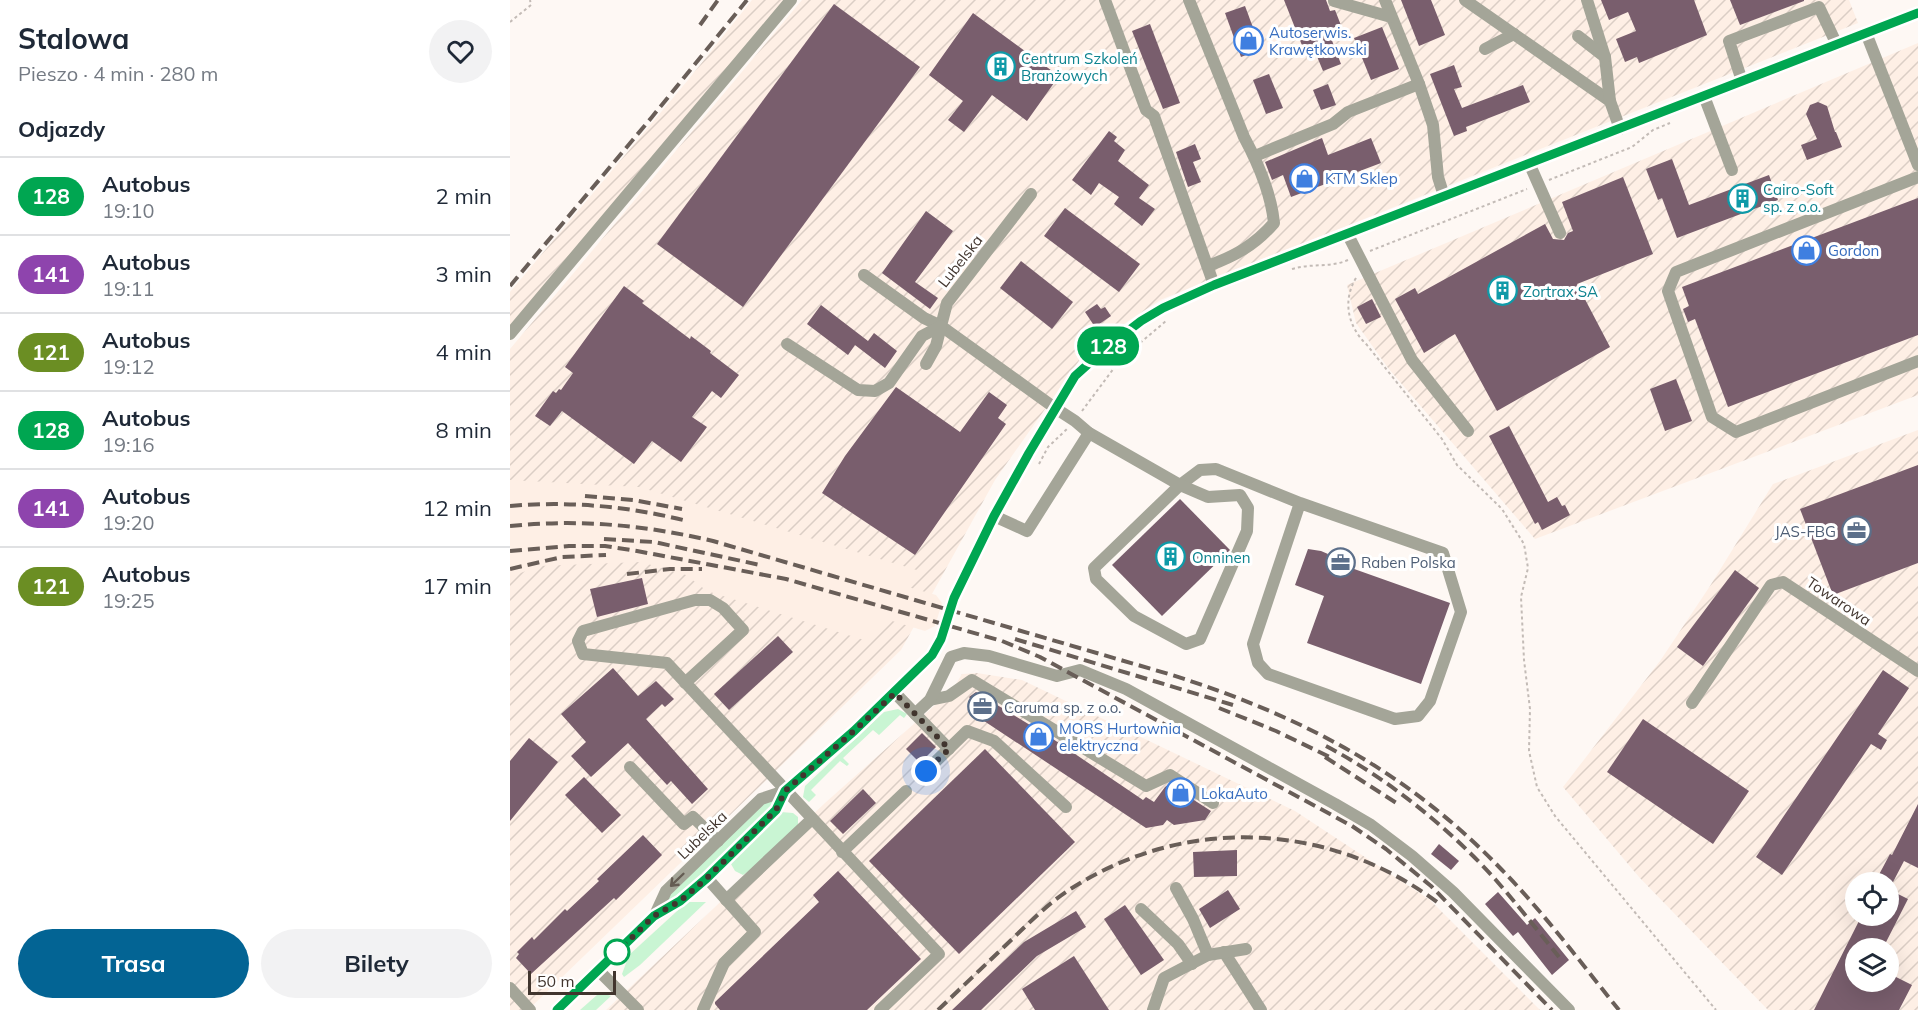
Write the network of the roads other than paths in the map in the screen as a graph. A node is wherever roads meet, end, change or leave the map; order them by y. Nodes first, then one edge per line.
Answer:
1 (791, 0) edge
2 (1105, 0) edge
3 (1189, 0) edge
4 (1385, 0) edge
5 (1465, 0) edge
6 (1587, 0) edge
7 (1334, 1) edge
8 (1918, 13) edge
9 (1391, 16) junction
10 (1866, 33) junction
11 (1514, 34) junction
12 (1578, 36) dead end
13 (1837, 45) junction
14 (1485, 49) dead end
15 (1605, 57) junction
16 (1742, 81) junction
17 (1419, 84) junction
18 (1704, 96) junction
19 (1610, 100) junction
20 (1620, 129) junction
21 (1255, 156) junction
22 (1529, 164) junction
23 (1918, 165) edge
24 (1732, 170) dead end
25 (1918, 177) edge
26 (1031, 194) dead end
27 (1444, 196) junction
28 (1347, 233) junction
29 (1560, 233) dead end
30 (1208, 267) junction
31 (864, 275) dead end
32 (1214, 285) junction
33 (941, 326) junction
34 (510, 334) edge
35 (787, 344) dead end
36 (1918, 361) edge
37 (926, 364) dead end
38 (1055, 408) junction
39 (1468, 431) dead end
40 (1089, 433) junction
41 (1180, 485) junction
42 (1300, 503) junction
43 (994, 516) junction
44 (1918, 671) edge
45 (686, 683) junction
46 (895, 693) junction
47 (930, 700) junction
48 (1692, 703) dead end
49 (915, 714) junction
50 (949, 749) junction
51 (630, 767) dead end
52 (926, 771) dead end
53 (906, 790) dead end
54 (785, 791) junction
55 (1213, 803) dead end
56 (1066, 807) dead end
57 (812, 819) junction
58 (718, 841) junction
59 (842, 852) junction
60 (707, 878) junction
61 (1176, 888) dead end
62 (726, 900) junction
63 (1141, 909) dead end
64 (654, 916) junction
65 (1246, 949) dead end
66 (1224, 952) junction
67 (1208, 955) junction
68 (1192, 964) junction
69 (598, 970) junction
70 (510, 988) edge
71 (530, 1010) edge
72 (557, 1010) edge
73 (638, 1010) edge
74 (703, 1010) edge
75 (880, 1010) edge
76 (1153, 1010) edge
77 (1261, 1010) edge
78 (1569, 1010) edge

1 - 34 street
2 - 30 street
3 - 21 street
4 - 9 street
5 - 11 street
6 - 15 street
7 - 9 street
8 - 10 street, Lubelska
9 - 17 street
10 - 13 street, Lubelska
10 - 23 street
11 - 14 street
11 - 19 street
12 - 15 street
13 - 16 street, Lubelska
13 - 16 street
15 - 19 street
16 - 18 street, Lubelska
17 - 21 street
17 - 27 street
18 - 20 street, Lubelska
18 - 24 street
19 - 20 street
20 - 22 street, Lubelska
21 - 30 street
22 - 27 street, Lubelska
22 - 29 street
25 - 36 street
26 - 33 street, Lubelska
27 - 28 street, Lubelska
28 - 32 street, Lubelska
28 - 39 street
30 - 32 street
31 - 33 street
32 - 38 street, Lubelska
33 - 35 street
33 - 37 street, Lubelska
33 - 38 street
38 - 40 street
38 - 43 street, Lubelska
40 - 41 street
40 - 43 street
41 - 41 street
41 - 42 street
42 - 42 street
43 - 46 street, Lubelska
44 - 48 street, Towarowa
45 - 45 street
45 - 54 street
46 - 49 street
46 - 54 street, Lubelska
47 - 49 street
47 - 55 street
47 - 78 street
49 - 50 street
50 - 52 street
50 - 56 street
51 - 58 street
53 - 59 street
54 - 57 street
54 - 58 street, Lubelska
54 - 60 street, Lubelska
57 - 59 street
57 - 62 street
58 -> 64 street, Lubelska
59 - 75 street
60 - 62 street
60 - 64 street, Lubelska
61 - 67 street
62 - 74 street
63 - 68 street
64 - 69 street, Lubelska
65 - 66 street
66 - 67 street
66 - 77 street
67 - 68 street
68 - 76 street
69 - 72 street, Lubelska
69 - 73 street
70 - 71 street

